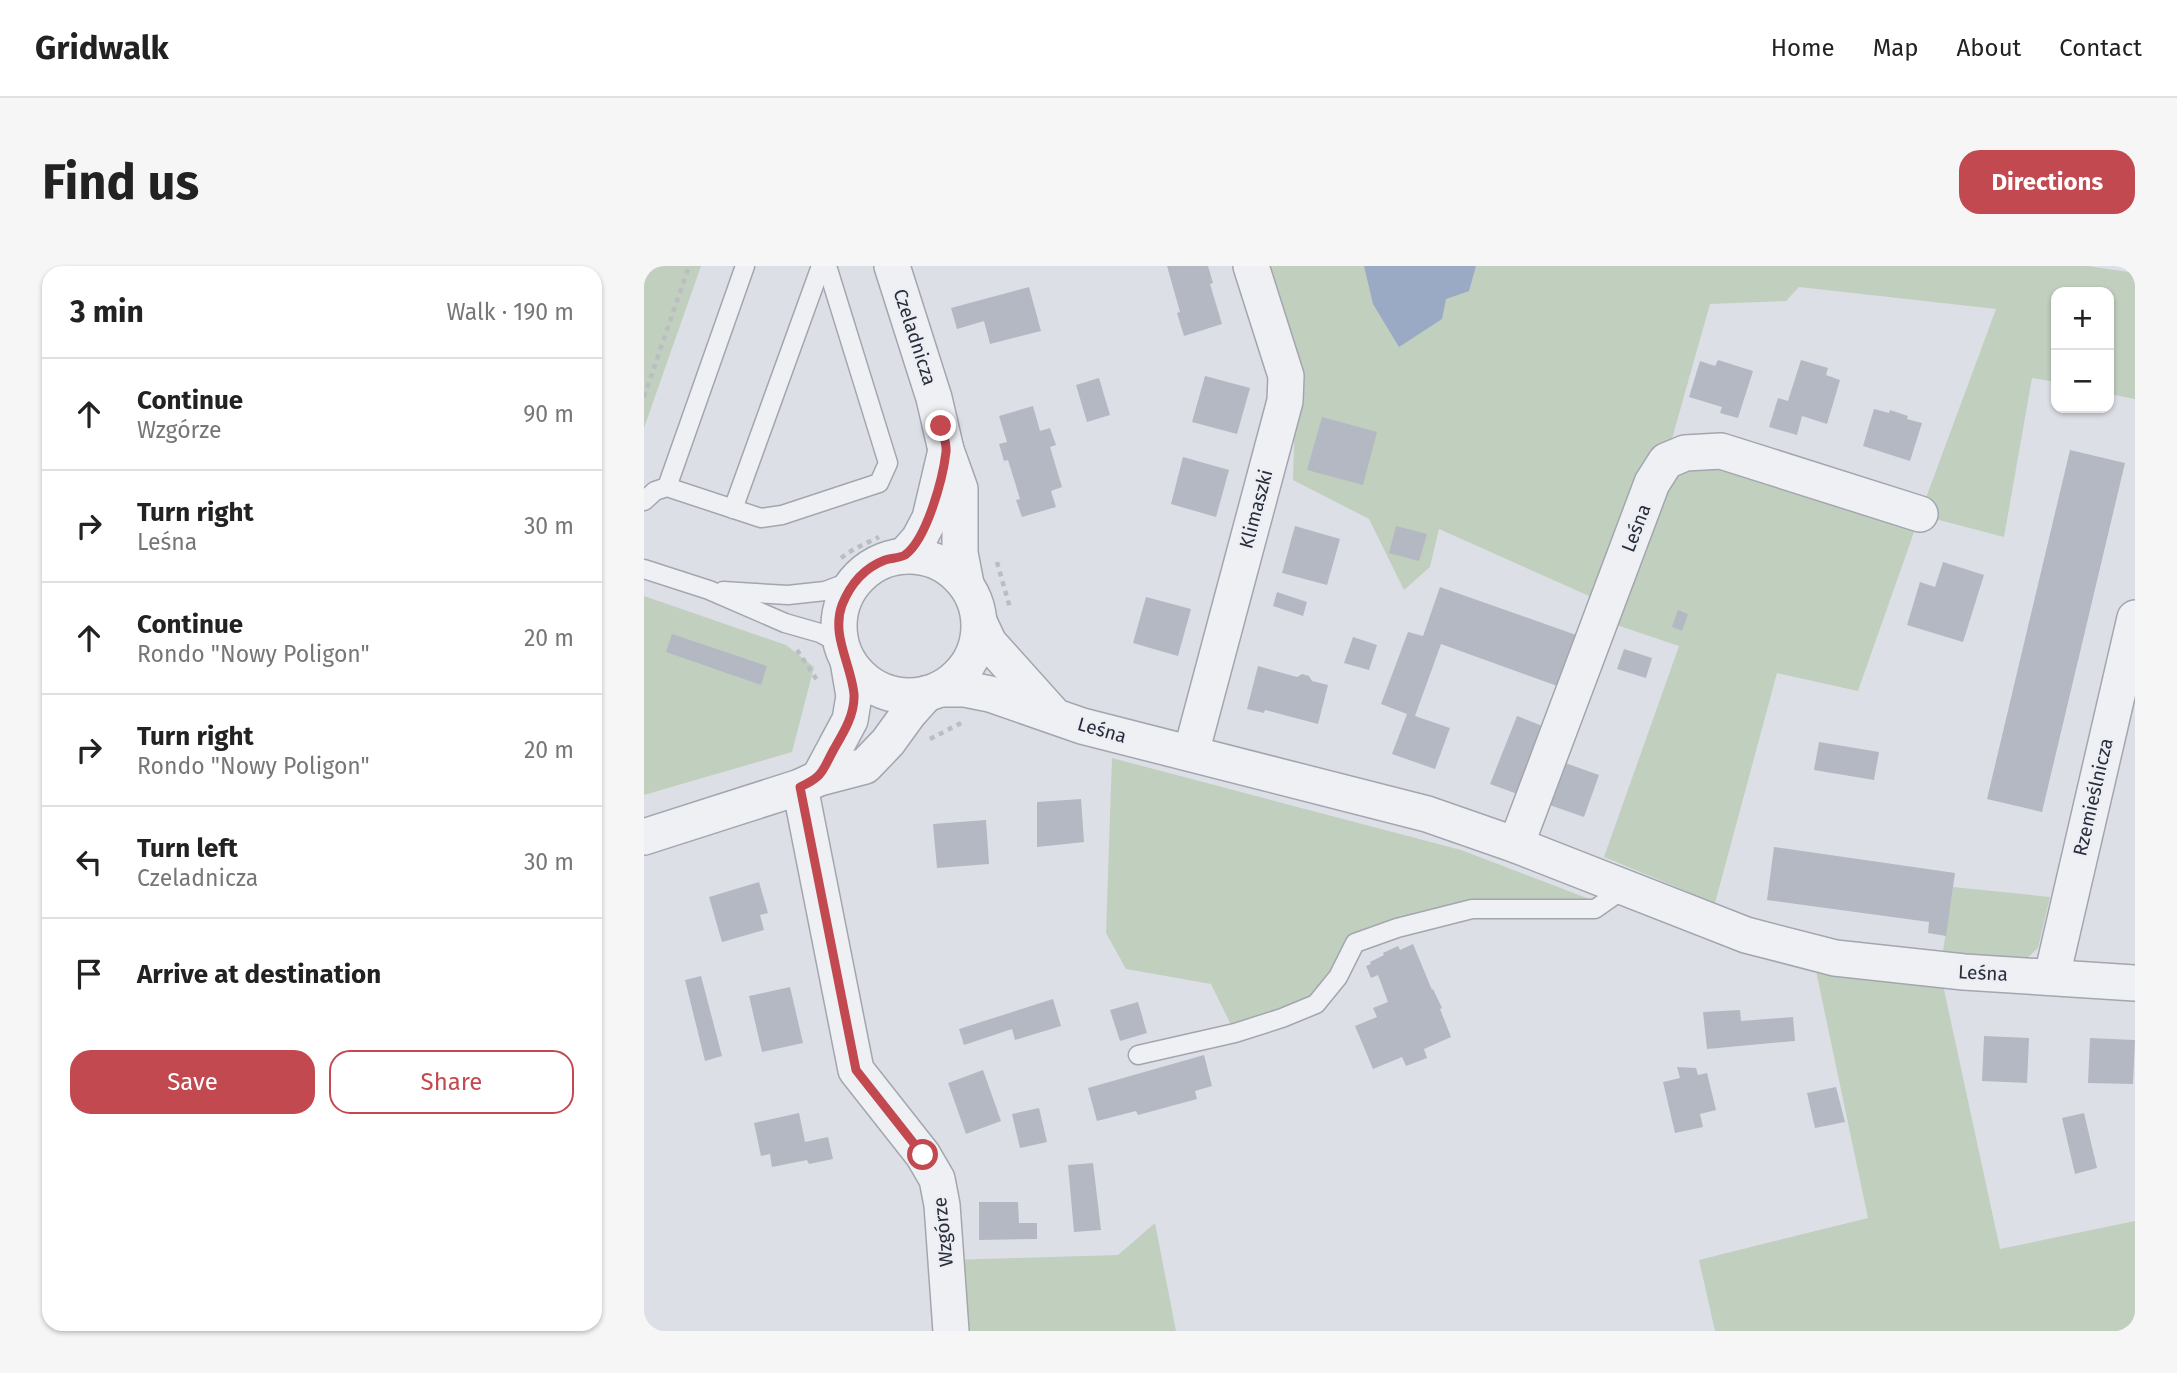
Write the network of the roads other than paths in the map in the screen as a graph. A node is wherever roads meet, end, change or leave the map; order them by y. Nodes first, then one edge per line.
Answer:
1 (745, 266) edge
2 (821, 266) edge
3 (827, 266) edge
4 (892, 266) edge
5 (1251, 266) edge
6 (946, 450) junction
7 (667, 487) junction
8 (644, 501) edge
9 (733, 509) junction
10 (1920, 514) dead end
11 (904, 556) junction
12 (644, 569) edge
13 (857, 579) junction
14 (966, 584) junction
15 (709, 590) junction
16 (995, 617) junction
17 (2135, 618) edge
18 (844, 653) junction
19 (933, 692) junction
20 (1053, 715) junction
21 (1191, 753) junction
22 (809, 783) junction
23 (644, 837) edge
24 (1516, 845) junction
25 (1625, 888) junction
26 (2052, 976) junction
27 (2135, 983) edge
28 (1138, 1055) dead end
29 (951, 1331) edge

1 - 7 lane
2 - 9 lane
3 - 9 lane
4 - 6 street, Czeladnicza
5 - 21 street, Klimaszki
6 - 11 street, Czeladnicza
6 - 14 street, Czeladnicza
7 - 8 lane
7 - 9 lane
10 - 24 street, Leśna
11 - 13 street
11 - 14 street
12 - 15 lane
13 - 15 lane
13 - 18 street
14 - 16 street
15 - 18 lane
16 - 19 street
16 - 20 street, Leśna
17 - 26 street, Rzemieślnicza
18 - 19 street
18 - 22 street
19 - 20 street, Leśna
19 - 22 street
20 - 21 street, Leśna
21 - 24 street, Leśna
22 - 23 street
22 - 29 street, Wzgórze
24 - 25 street, Leśna
25 - 26 street, Leśna
25 - 28 lane
26 - 27 street, Leśna

